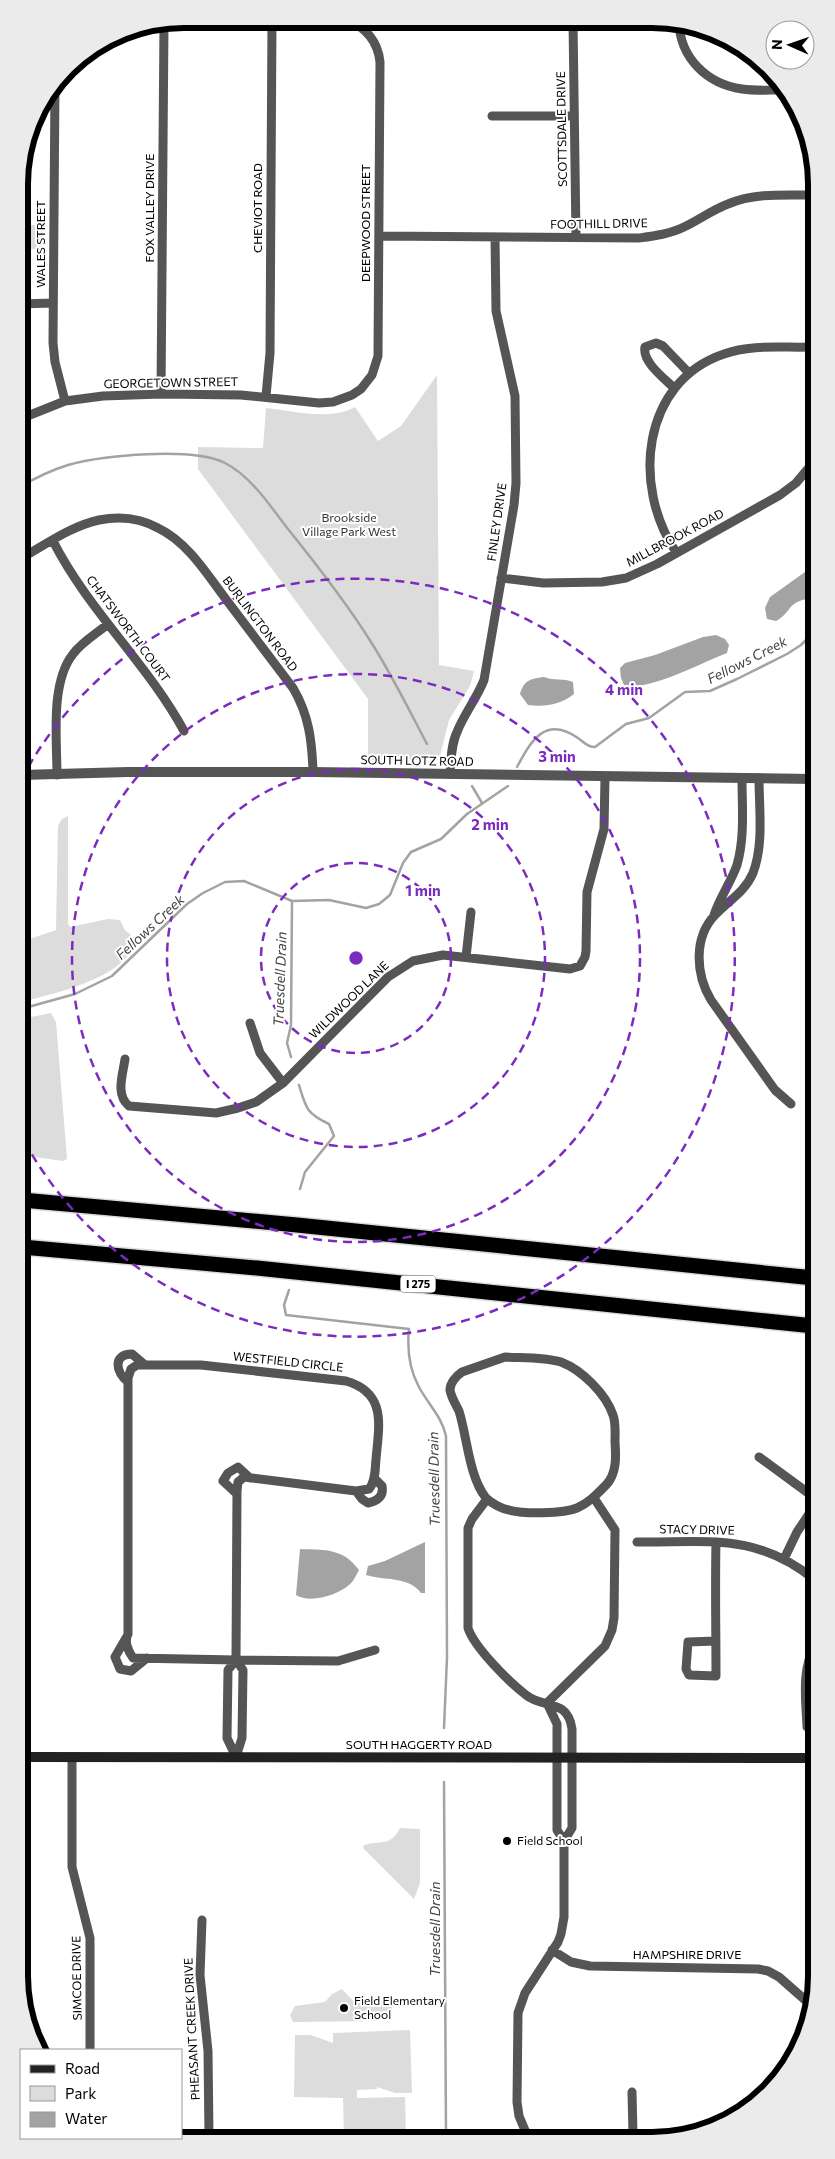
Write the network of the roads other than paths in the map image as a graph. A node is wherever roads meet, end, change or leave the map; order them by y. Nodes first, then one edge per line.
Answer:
1 (272, 28) edge
2 (360, 28) edge
3 (573, 28) edge
4 (164, 29) edge
5 (680, 30) edge
6 (776, 90) edge
7 (55, 96) edge
8 (492, 116) dead end
9 (574, 116) junction
10 (808, 195) edge
11 (379, 236) junction
12 (495, 237) junction
13 (576, 237) junction
14 (54, 303) junction
15 (28, 304) edge
16 (808, 347) edge
17 (688, 373) junction
18 (674, 388) junction
19 (161, 394) junction
20 (266, 396) junction
21 (65, 401) junction
22 (327, 403) joint
23 (28, 416) edge
24 (808, 469) edge
25 (53, 541) junction
26 (676, 552) junction
27 (28, 555) edge
28 (502, 578) junction
29 (108, 624) junction
30 (184, 731) dead end
31 (313, 772) junction
32 (450, 774) junction
33 (28, 775) edge
34 (57, 775) junction
35 (605, 777) junction
36 (742, 778) junction
37 (759, 778) junction
38 (808, 779) edge
39 (738, 860) junction
40 (756, 864) junction
41 (471, 912) dead end
42 (714, 915) junction
43 (466, 957) junction
44 (250, 1023) dead end
45 (125, 1059) dead end
46 (283, 1083) junction
47 (791, 1104) dead end
48 (28, 1201) edge
49 (28, 1248) edge
50 (807, 1277) edge
51 (807, 1325) edge
52 (145, 1364) junction
53 (128, 1382) junction
54 (759, 1457) dead end
55 (250, 1478) junction
56 (374, 1478) junction
57 (356, 1491) junction
58 (807, 1493) edge
59 (236, 1494) junction
60 (594, 1498) junction
61 (487, 1499) junction
62 (807, 1516) edge
63 (637, 1542) dead end
64 (716, 1542) junction
65 (784, 1559) junction
66 (807, 1575) edge
67 (126, 1638) junction
68 (716, 1641) junction
69 (375, 1650) dead end
70 (147, 1658) junction
71 (236, 1660) junction
72 (807, 1666) edge
73 (548, 1703) junction
74 (569, 1718) junction
75 (557, 1724) junction
76 (807, 1727) dead end
77 (28, 1757) edge
78 (236, 1757) junction
79 (556, 1757) junction
80 (573, 1757) junction
81 (72, 1758) junction
82 (807, 1758) edge
83 (564, 1841) junction
84 (202, 1920) dead end
85 (552, 1950) junction
86 (806, 2000) edge
87 (90, 2049) edge
88 (632, 2092) dead end
89 (209, 2132) edge
90 (525, 2132) edge
91 (633, 2132) edge

1 - 20 street, CHEVIOT ROAD
2 - 11 street, DEEPWOOD STREET
3 - 9 street, SCOTTSDALE DRIVE
4 - 19 street, FOX VALLEY DRIVE
5 - 6 street
7 - 14 street, WALES STREET
8 - 9 street
9 - 13 street, SCOTTSDALE DRIVE
10 - 13 street, FOOTHILL DRIVE
11 - 12 street, FOOTHILL DRIVE
11 - 22 street, DEEPWOOD STREET
12 - 13 street, FOOTHILL DRIVE
12 - 28 street, FINLEY DRIVE
14 - 15 street
14 - 21 street, WALES STREET
16 - 17 street
17 - 18 street
17 - 18 street
18 - 26 street
19 - 20 street, GEORGETOWN STREET
19 - 21 street, GEORGETOWN STREET
20 - 22 street, GEORGETOWN STREET
21 - 23 street, GEORGETOWN STREET
24 - 26 street, MILLBROOK ROAD
25 - 27 street, BURLINGTON ROAD
25 - 29 street, CHATSWORTH COURT
25 - 31 street, BURLINGTON ROAD
26 - 28 street, MILLBROOK ROAD
28 - 32 street, FINLEY DRIVE
29 - 30 street, CHATSWORTH COURT
29 - 34 street
31 - 32 street, SOUTH LOTZ ROAD
31 - 34 street, SOUTH LOTZ ROAD
32 - 35 street, SOUTH LOTZ ROAD
33 - 34 street, SOUTH LOTZ ROAD
35 - 36 street, SOUTH LOTZ ROAD
35 - 43 street, WILDWOOD LANE
36 - 37 street, SOUTH LOTZ ROAD
36 - 39 street
37 - 38 street, SOUTH LOTZ ROAD
37 - 40 street
39 - 40 street
39 - 42 street
40 - 42 street
41 - 43 street
42 - 47 street
43 - 46 street, WILDWOOD LANE
44 - 46 street
45 - 46 street, WILDWOOD LANE
48 - 50 highway
49 - 51 highway, I 275
52 - 53 street
52 - 53 street, WESTFIELD CIRCLE
52 - 56 street, WESTFIELD CIRCLE
53 - 67 street, WESTFIELD CIRCLE
54 - 58 street
55 - 57 street, WESTFIELD CIRCLE
55 - 59 street
55 - 59 street, WESTFIELD CIRCLE
56 - 57 street
56 - 57 street, WESTFIELD CIRCLE
59 - 71 street, WESTFIELD CIRCLE
60 - 61 street
60 - 61 street
60 - 73 street
61 - 73 street
62 - 65 street
63 - 64 street, STACY DRIVE
64 - 65 street, STACY DRIVE
64 - 68 street
65 - 66 street, STACY DRIVE
67 - 70 street
67 - 70 street, WESTFIELD CIRCLE
68 - 68 street
69 - 71 street
70 - 71 street
71 - 78 street, WESTFIELD CIRCLE
71 - 78 street
72 - 76 street
73 - 74 street
73 - 75 street
74 - 75 street
74 - 80 street
75 - 79 street
77 - 81 main road, SOUTH HAGGERTY ROAD
78 - 79 main road, SOUTH HAGGERTY ROAD
78 - 81 main road, SOUTH HAGGERTY ROAD
79 - 80 main road, SOUTH HAGGERTY ROAD
79 - 83 street
80 - 82 main road, SOUTH HAGGERTY ROAD
80 - 83 street
81 - 87 street, SIMCOE DRIVE
83 - 85 street
84 - 89 street, PHEASANT CREEK DRIVE
85 - 86 street, HAMPSHIRE DRIVE
85 - 90 street
88 - 91 street

